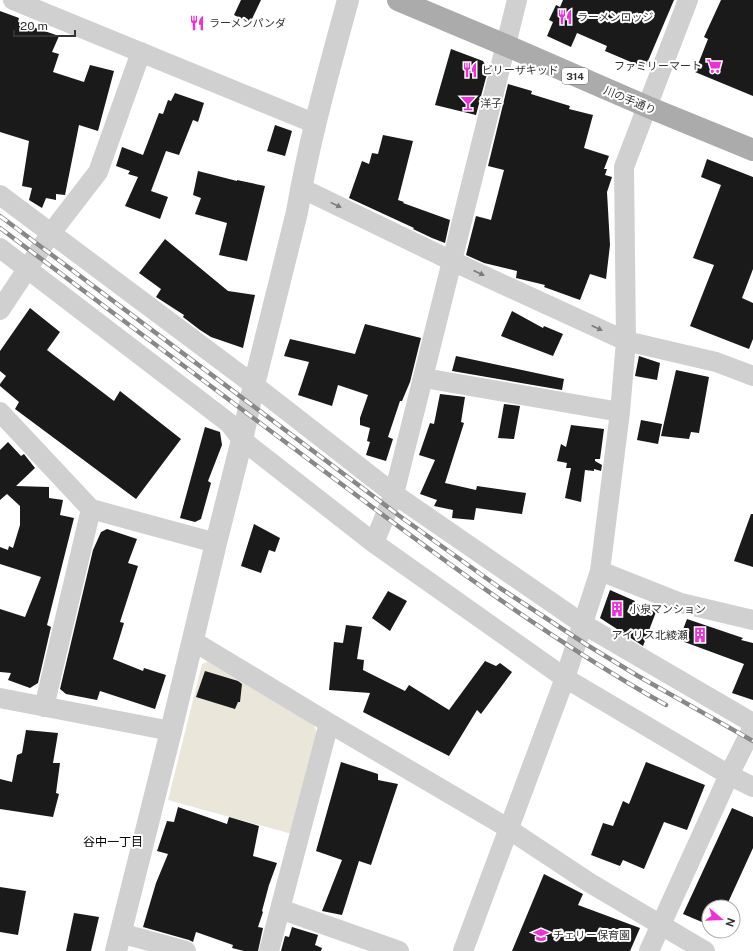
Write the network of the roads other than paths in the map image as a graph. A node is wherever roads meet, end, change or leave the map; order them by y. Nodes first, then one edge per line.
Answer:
1 (13, 0) edge
2 (348, 0) edge
3 (398, 0) edge
4 (517, 0) edge
5 (688, 0) edge
6 (505, 45) junction
7 (141, 52) junction
8 (648, 107) junction
9 (316, 124) junction
10 (753, 150) edge
11 (301, 188) junction
12 (0, 195) edge
13 (51, 233) junction
14 (0, 248) edge
15 (452, 261) junction
16 (27, 268) junction
17 (0, 310) edge
18 (626, 341) junction
19 (753, 376) edge
20 (424, 378) junction
21 (254, 385) junction
22 (0, 412) edge
23 (620, 412) junction
24 (242, 440) junction
25 (394, 494) junction
26 (91, 509) junction
27 (216, 543) junction
28 (374, 543) junction
29 (600, 571) junction
30 (753, 620) edge
31 (583, 624) junction
32 (193, 640) junction
33 (565, 678) junction
34 (0, 698) edge
35 (44, 707) junction
36 (753, 723) edge
37 (329, 724) junction
38 (753, 727) edge
39 (171, 731) junction
40 (729, 775) junction
41 (753, 787) edge
42 (508, 829) junction
43 (280, 909) junction
44 (661, 924) junction
45 (118, 942) edge
46 (186, 951) edge
47 (269, 951) edge
48 (399, 951) edge
49 (463, 951) edge
50 (649, 951) edge
51 (705, 951) edge

1 - 7 street
2 - 9 street
3 - 6 main road, 川の手通り / 314
4 - 6 street
5 - 8 street
6 - 8 main road, 川の手通り / 314
6 - 15 street
7 - 9 street
7 - 13 street
8 - 10 main road, 川の手通り / 314
8 - 18 street
9 - 11 street
11 -> 15 street
11 - 21 street
12 - 13 street
13 - 16 street
13 - 21 street
14 - 16 street
15 -> 18 street
15 - 20 street
16 - 17 street
16 - 24 street
18 - 19 street
18 - 23 street
20 - 23 street
20 - 25 street
21 - 24 street
21 - 25 street
22 - 26 street
23 - 29 street
24 - 27 street
24 - 28 street
25 - 28 street
25 - 31 street
26 - 27 street
26 - 35 street
27 - 32 street
28 - 33 street
29 - 30 street
29 - 31 street
31 - 33 street
31 - 36 street
32 - 37 street
32 - 39 street
33 - 40 street
33 - 42 street
34 - 35 street
35 - 39 street
37 - 42 street
37 - 43 street
38 - 40 street
39 - 45 street
40 - 41 street
40 - 44 street
42 - 44 street
42 - 49 street
43 - 47 street
43 - 48 street
44 - 50 street
44 - 51 street
45 - 46 street

